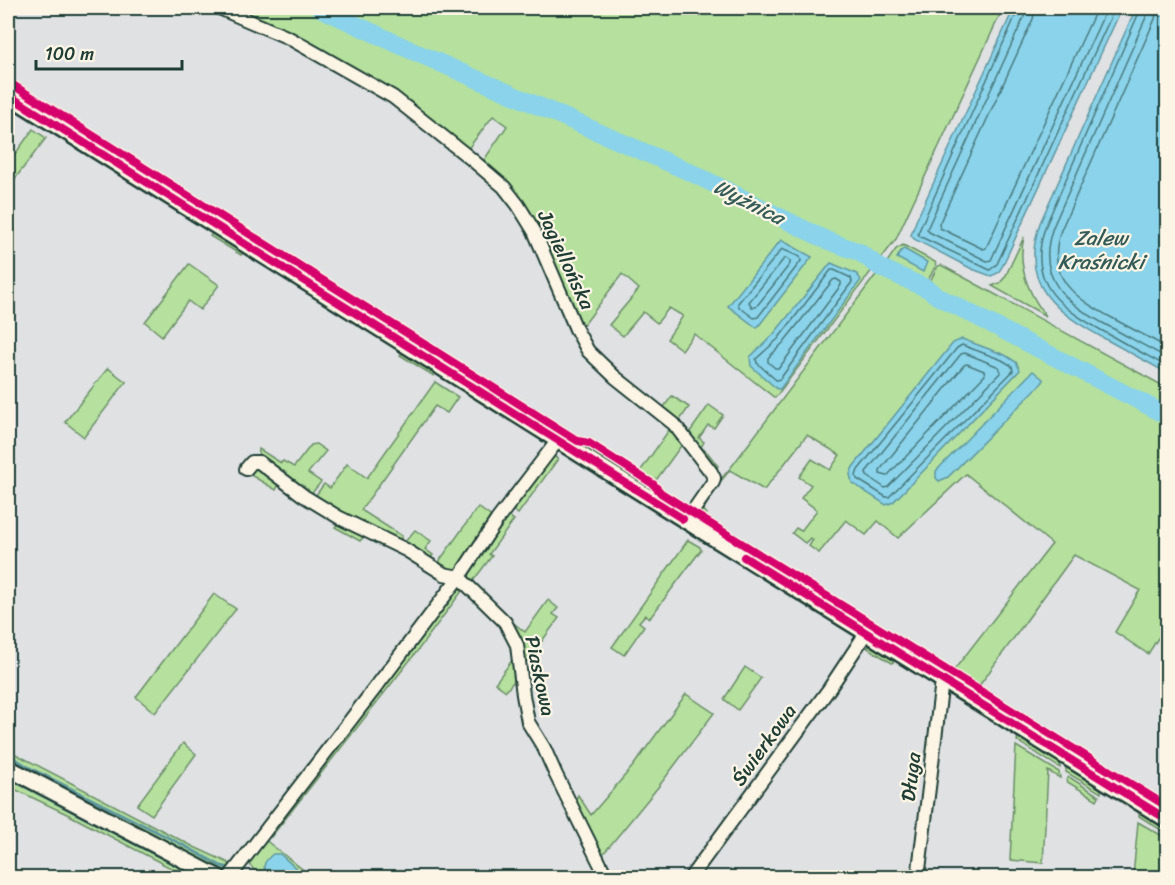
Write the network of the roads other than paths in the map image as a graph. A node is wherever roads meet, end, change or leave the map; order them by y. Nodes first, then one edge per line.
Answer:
1 (219, 8) edge
2 (8, 95) edge
3 (558, 440) junction
4 (250, 465) dead end
5 (686, 521) junction
6 (459, 578) junction
7 (866, 633) junction
8 (942, 681) junction
9 (8, 768) edge
10 (1167, 820) edge
11 (219, 878) edge
12 (229, 878) edge
13 (607, 878) edge
14 (690, 878) edge
15 (918, 878) edge

1 - 5 street, Jagiellońska
2 - 3 street
3 - 5 street
3 - 6 street
4 - 6 street, Piaskowa
5 - 7 street
6 - 12 street
6 - 13 street, Piaskowa
7 - 8 street
7 - 14 street, Świerkowa
8 - 10 street
8 - 15 street, Długa
9 - 11 street

